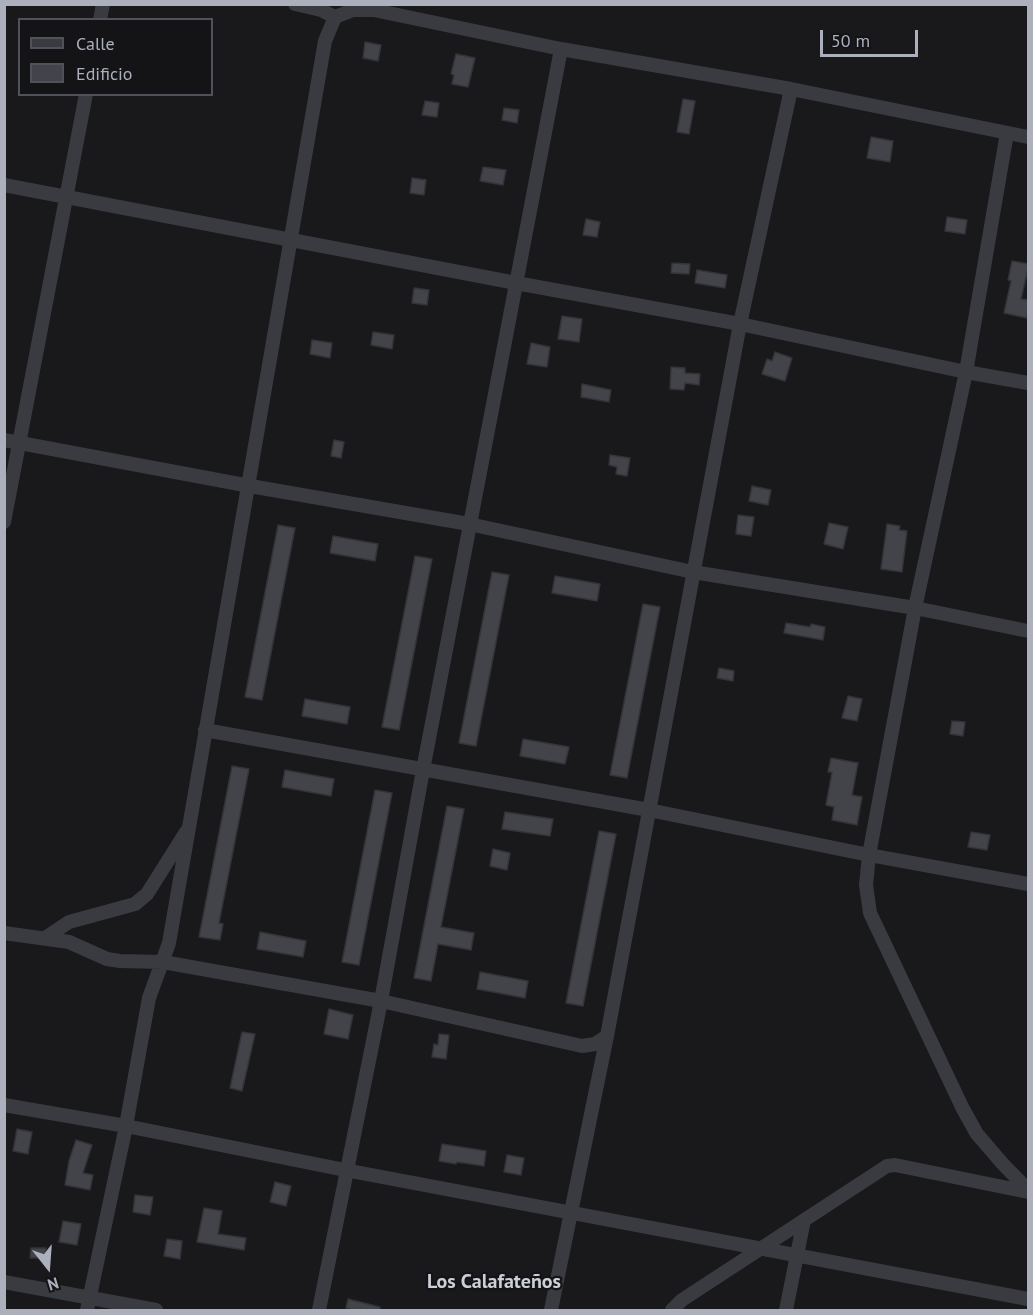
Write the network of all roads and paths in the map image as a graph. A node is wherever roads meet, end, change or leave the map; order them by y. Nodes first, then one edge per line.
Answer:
1 (295, 4) edge
2 (335, 17) junction
3 (561, 49) junction
4 (791, 89) junction
5 (86, 96) edge
6 (1007, 133) junction
7 (1029, 137) edge
8 (4, 185) edge
9 (66, 197) junction
10 (290, 239) junction
11 (516, 283) junction
12 (740, 324) junction
13 (966, 372) junction
14 (1029, 383) edge
15 (4, 440) edge
16 (20, 442) junction
17 (250, 486) junction
18 (4, 522) edge
19 (469, 524) junction
20 (693, 572) junction
21 (915, 608) junction
22 (1029, 631) edge
23 (205, 730) junction
24 (423, 770) junction
25 (648, 810) junction
26 (190, 826) junction
27 (869, 855) junction
28 (1029, 884) edge
29 (4, 933) edge
30 (45, 938) junction
31 (163, 962) junction
32 (381, 1001) junction
33 (606, 1036) junction
34 (4, 1105) edge
35 (126, 1126) junction
36 (345, 1170) junction
37 (1029, 1191) edge
38 (570, 1212) junction
39 (804, 1220) junction
40 (760, 1248) junction
41 (797, 1255) junction
42 (4, 1282) edge
43 (1029, 1284) edge
44 (1027, 1299) edge
45 (88, 1304) edge
46 (156, 1311) edge
47 (319, 1311) edge
48 (551, 1311) edge
49 (672, 1311) edge
50 (786, 1311) edge

1 - 2 street
2 - 3 street
2 - 10 street
3 - 4 street
3 - 11 street
4 - 6 street
4 - 12 street
5 - 9 street
6 - 7 street
6 - 13 street
8 - 9 street
9 - 10 street
9 - 16 street
10 - 11 street
10 - 17 street
11 - 12 street
11 - 19 street
12 - 13 street
12 - 20 street
13 - 14 street
13 - 21 street
15 - 16 street
16 - 17 street
16 - 18 street
17 - 19 street
17 - 23 street
19 - 20 street
19 - 24 street
20 - 21 street
20 - 25 street
21 - 22 street
21 - 27 street
23 - 24 street
23 - 26 street
24 - 25 street
24 - 32 street
25 - 27 street
25 - 33 street
26 - 30 street
26 - 31 street
27 - 28 street
27 - 37 street
29 - 30 street
30 - 31 street
31 - 32 street
31 - 35 street
32 - 33 street
32 - 36 street
33 - 38 street
34 - 35 street
35 - 36 street
35 - 45 street
36 - 38 street
36 - 47 street
37 - 39 street
38 - 40 street
38 - 48 street
39 - 40 street
39 - 41 street
40 - 41 street
40 - 49 street
41 - 44 street
41 - 50 street
42 - 45 street
43 - 44 street
45 - 46 street

